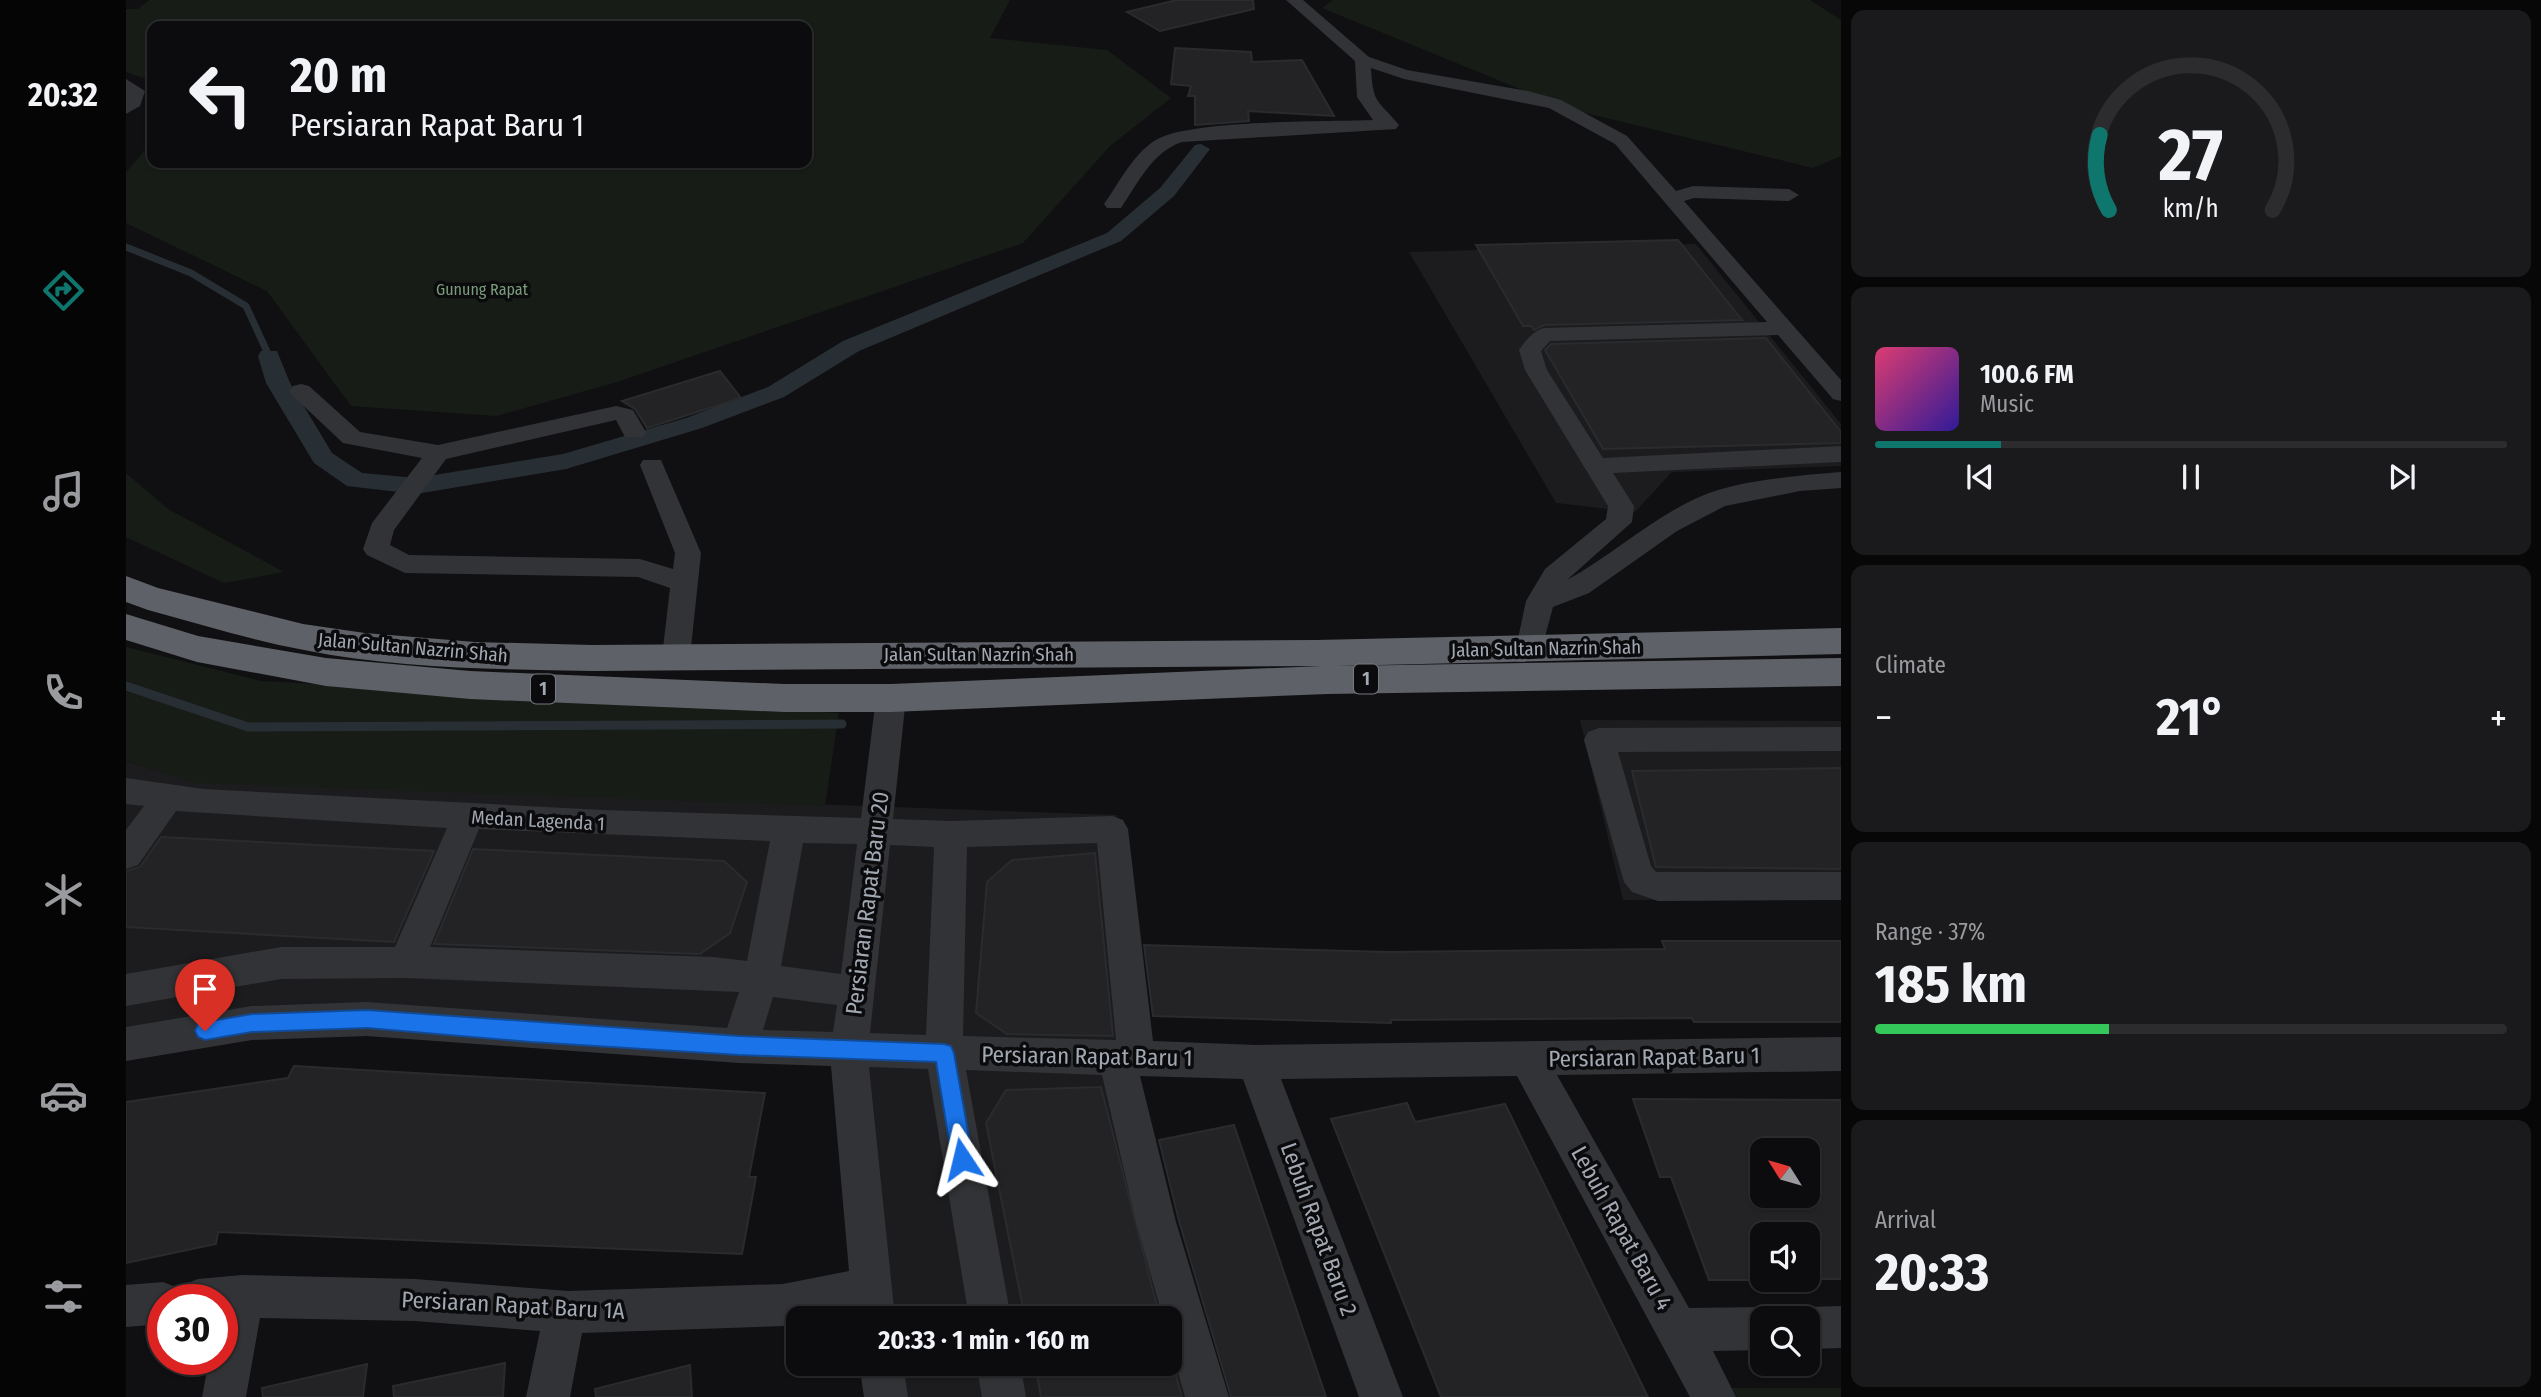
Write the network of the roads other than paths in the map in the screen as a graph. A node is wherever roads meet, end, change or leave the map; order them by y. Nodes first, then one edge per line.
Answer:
1 (1294, 0) edge
2 (1363, 60) junction
3 (126, 84) edge
4 (126, 108) edge
5 (1789, 195) dead end
6 (1673, 198) junction
7 (1114, 204) dead end
8 (1783, 328) junction
9 (302, 391) dead end
10 (1841, 394) edge
11 (634, 432) dead end
12 (1841, 454) edge
13 (434, 460) junction
14 (652, 465) dead end
15 (1597, 466) junction
16 (1841, 480) edge
17 (684, 583) junction
18 (126, 587) edge
19 (1540, 601) junction
20 (126, 627) edge
21 (1841, 641) edge
22 (1530, 648) junction
23 (1005, 654) junction
24 (676, 657) junction
25 (782, 657) junction
26 (1841, 672) edge
27 (891, 698) junction
28 (1841, 739) edge
29 (126, 791) edge
30 (167, 799) junction
31 (468, 816) junction
32 (789, 829) junction
33 (877, 831) junction
34 (951, 834) junction
35 (126, 855) edge
36 (1841, 886) edge
37 (406, 962) junction
38 (761, 979) junction
39 (126, 990) edge
40 (856, 992) junction
41 (126, 1044) edge
42 (739, 1046) junction
43 (849, 1047) junction
44 (944, 1053) junction
45 (1841, 1054) edge
46 (1126, 1057) junction
47 (1528, 1059) junction
48 (1256, 1062) junction
49 (238, 1296) edge
50 (242, 1296) junction
51 (872, 1303) edge
52 (147, 1305) edge
53 (988, 1306) edge
54 (126, 1307) edge
55 (568, 1312) junction
56 (1841, 1327) edge
57 (1820, 1328) edge
58 (1750, 1329) edge
59 (1680, 1331) junction
60 (883, 1376) edge
61 (1000, 1376) edge
62 (225, 1397) edge
63 (548, 1397) edge
64 (886, 1397) edge
65 (1004, 1397) edge
66 (1207, 1397) edge
67 (1381, 1397) edge
68 (1714, 1397) edge

1 - 2 street
2 - 6 street
2 - 7 street
3 - 4 street
5 - 6 street
6 - 8 street
8 - 10 street
8 - 15 street
9 - 13 street
11 - 13 street
12 - 15 street
13 - 17 street
14 - 17 street
15 - 19 street
16 - 19 street
17 - 24 street
18 - 24 highway, Jalan Sultan Nazrin Shah / 1
19 - 22 street
20 - 27 highway, Jalan Sultan Nazrin Shah / 1
21 - 22 highway, Jalan Sultan Nazrin Shah / 1
22 - 23 highway, Jalan Sultan Nazrin Shah / 1
23 - 25 highway, Jalan Sultan Nazrin Shah / 1
23 - 27 highway
24 - 25 highway, Jalan Sultan Nazrin Shah / 1
25 - 27 highway
26 - 27 highway, Jalan Sultan Nazrin Shah / 1
27 - 33 street, Persiaran Rapat Baru 20
28 - 36 street
29 - 30 street, Medan Lagenda 1
30 - 31 street, Medan Lagenda 1
30 - 35 street
31 - 32 street, Medan Lagenda 1
31 - 37 street
32 - 33 street, Medan Lagenda 1
32 - 38 street
33 - 34 street, Medan Lagenda 1
33 - 40 street, Persiaran Rapat Baru 20
34 - 44 street
34 - 46 street, Medan Lagenda 1
37 - 38 street
37 - 39 street
38 - 40 street
38 - 42 street
40 - 43 street, Persiaran Rapat Baru 20
41 - 42 street, Persiaran Rapat Baru 1
42 - 43 street, Persiaran Rapat Baru 1
43 - 44 street, Persiaran Rapat Baru 1
43 - 51 street, Persiaran Rapat Baru 20
44 - 46 street, Persiaran Rapat Baru 1
44 - 53 street
45 - 47 street, Persiaran Rapat Baru 1
46 - 48 street, Persiaran Rapat Baru 1
46 - 66 street
47 - 48 street, Persiaran Rapat Baru 1
47 - 59 street, Lebuh Rapat Baru 4
48 - 67 street, Lebuh Rapat Baru 2
49 - 50 street, Persiaran Rapat Baru 1A
50 - 55 street, Persiaran Rapat Baru 1A
50 - 62 street
51 - 55 street, Persiaran Rapat Baru 1A
52 - 54 street
55 - 63 street
56 - 57 street
58 - 59 street
59 - 68 street, Lebuh Rapat Baru 4
60 - 64 street
61 - 65 street

